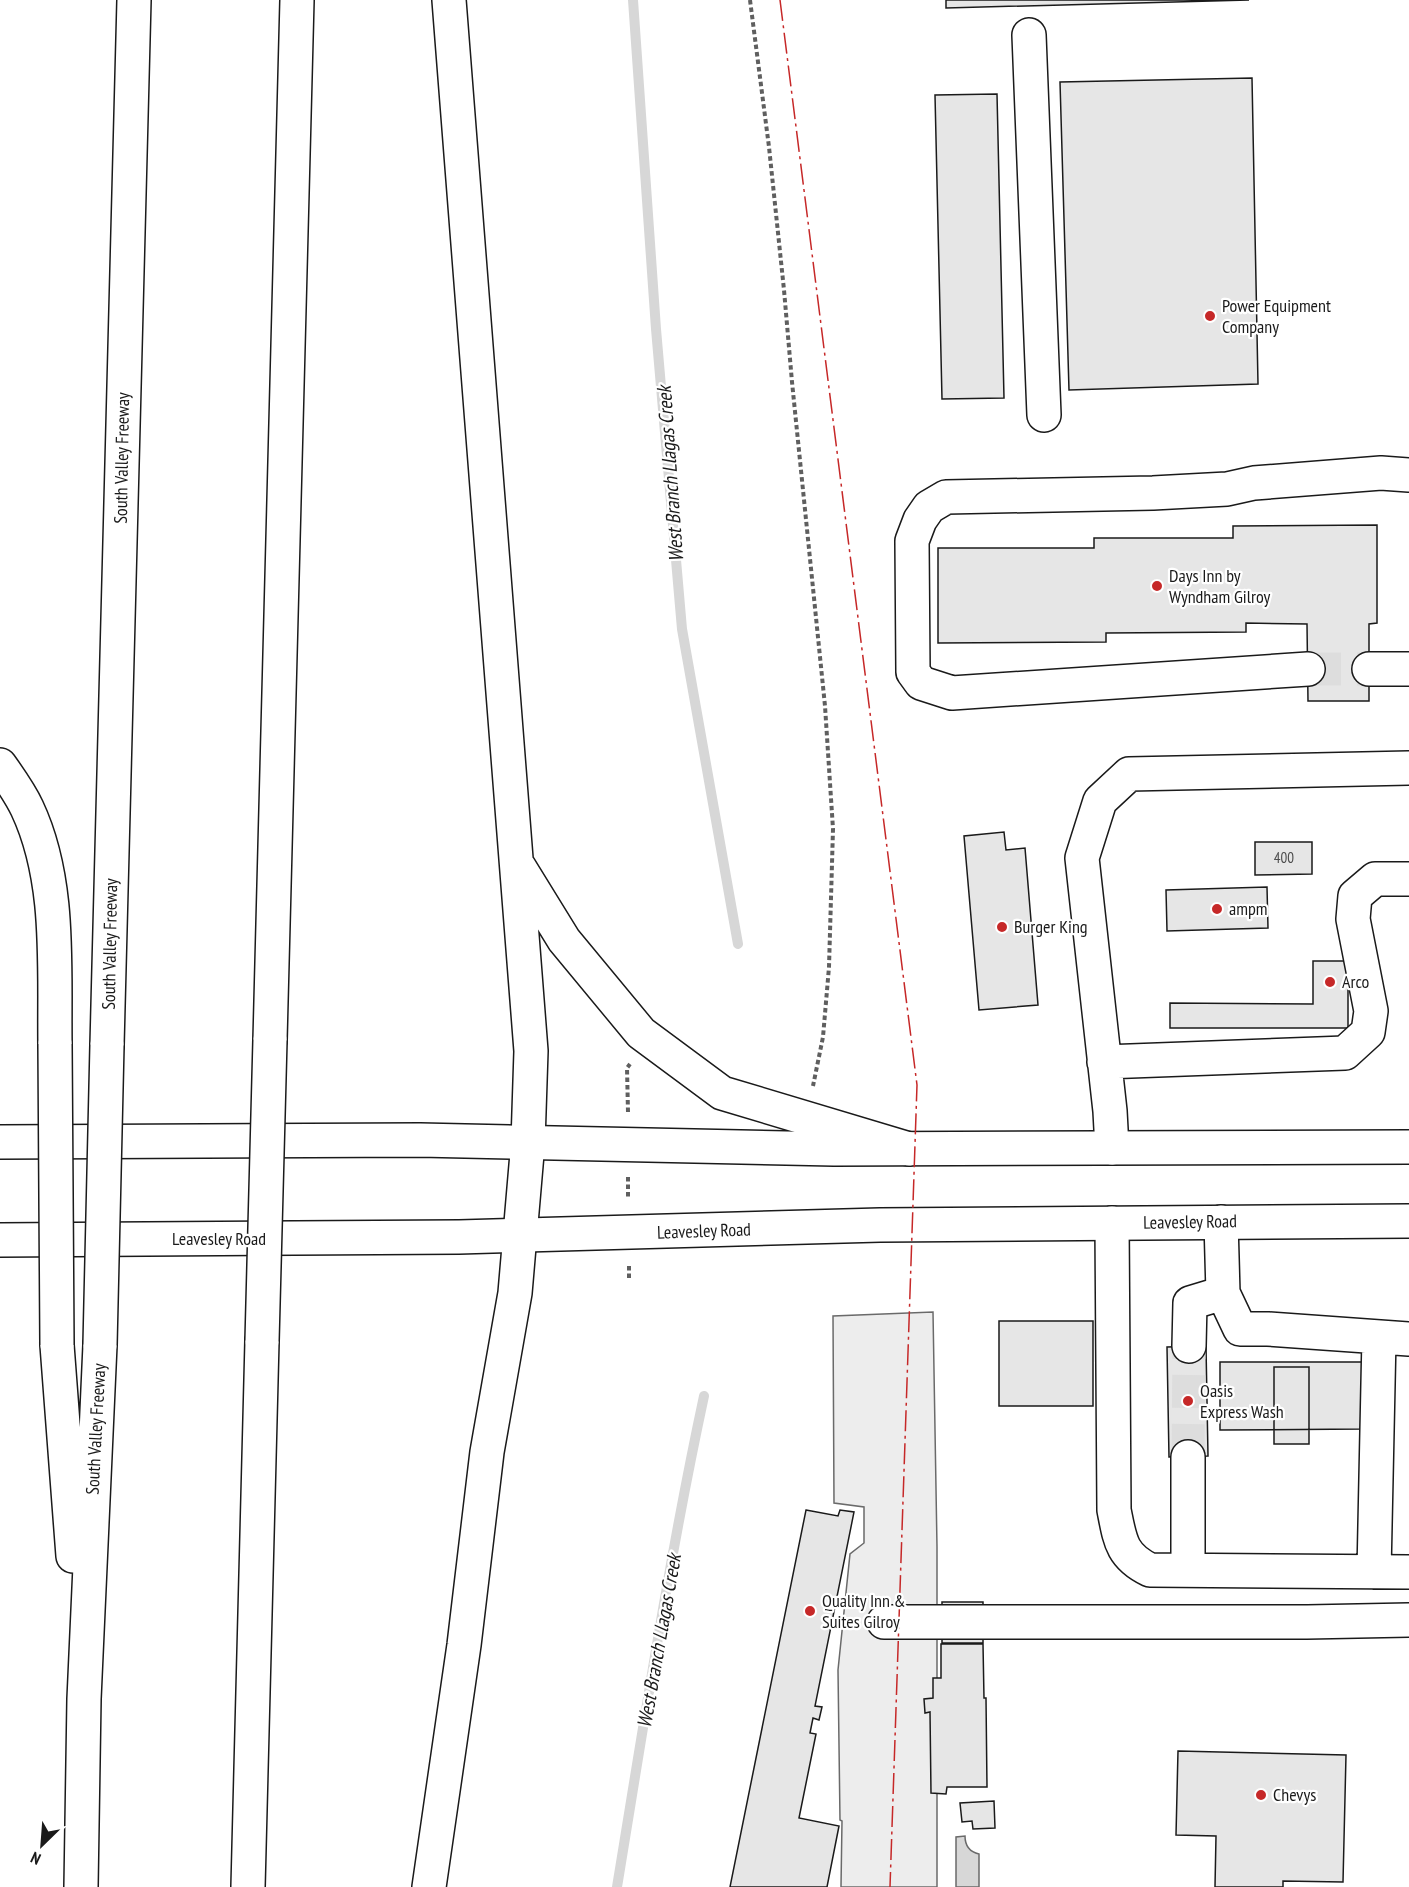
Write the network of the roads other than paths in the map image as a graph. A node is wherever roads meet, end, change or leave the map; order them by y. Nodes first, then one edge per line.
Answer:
1 (134, 0) edge
2 (297, 0) edge
3 (449, 0) edge
4 (1029, 35) dead end
5 (1044, 415) dead end
6 (1409, 475) edge
7 (1308, 669) tunnel mouth
8 (1369, 669) tunnel mouth
9 (1409, 669) edge
10 (0, 765) edge
11 (1409, 768) edge
12 (515, 860) junction
13 (1409, 879) edge
14 (1104, 1062) junction
15 (0, 1142) edge
16 (528, 1142) junction
17 (1409, 1147) edge
18 (1112, 1148) junction
19 (909, 1149) junction
20 (1409, 1221) edge
21 (1221, 1222) junction
22 (1112, 1223) junction
23 (522, 1236) junction
24 (0, 1240) edge
25 (1223, 1293) junction
26 (1394, 1338) edge
27 (1189, 1346) tunnel mouth
28 (1188, 1457) tunnel mouth
29 (1188, 1570) junction
30 (1374, 1572) junction
31 (1409, 1572) edge
32 (1409, 1620) edge
33 (884, 1622) dead end
34 (84, 1699) junction
35 (81, 1887) edge
36 (248, 1887) edge
37 (429, 1887) edge

1 - 34 main road, South Valley Freeway, bridge
2 - 36 main road, bridge
3 - 12 main road
4 - 5 main road
6 - 7 main road
8 - 9 main road
10 - 34 main road, bridge
11 - 14 main road
12 - 16 main road
12 - 19 main road
13 - 14 main road
14 - 18 main road
15 - 16 main road
16 - 19 main road
16 - 23 main road
17 - 18 main road
18 - 19 main road
20 - 21 main road, Leavesley Road
21 - 22 main road, Leavesley Road
21 - 25 main road
22 - 23 main road, Leavesley Road
22 - 29 main road
23 - 24 main road, Leavesley Road
23 - 37 main road
25 - 26 main road
25 - 27 main road
26 - 30 main road
28 - 29 main road
29 - 30 main road
30 - 31 main road
32 - 33 main road
34 - 35 main road, South Valley Freeway

